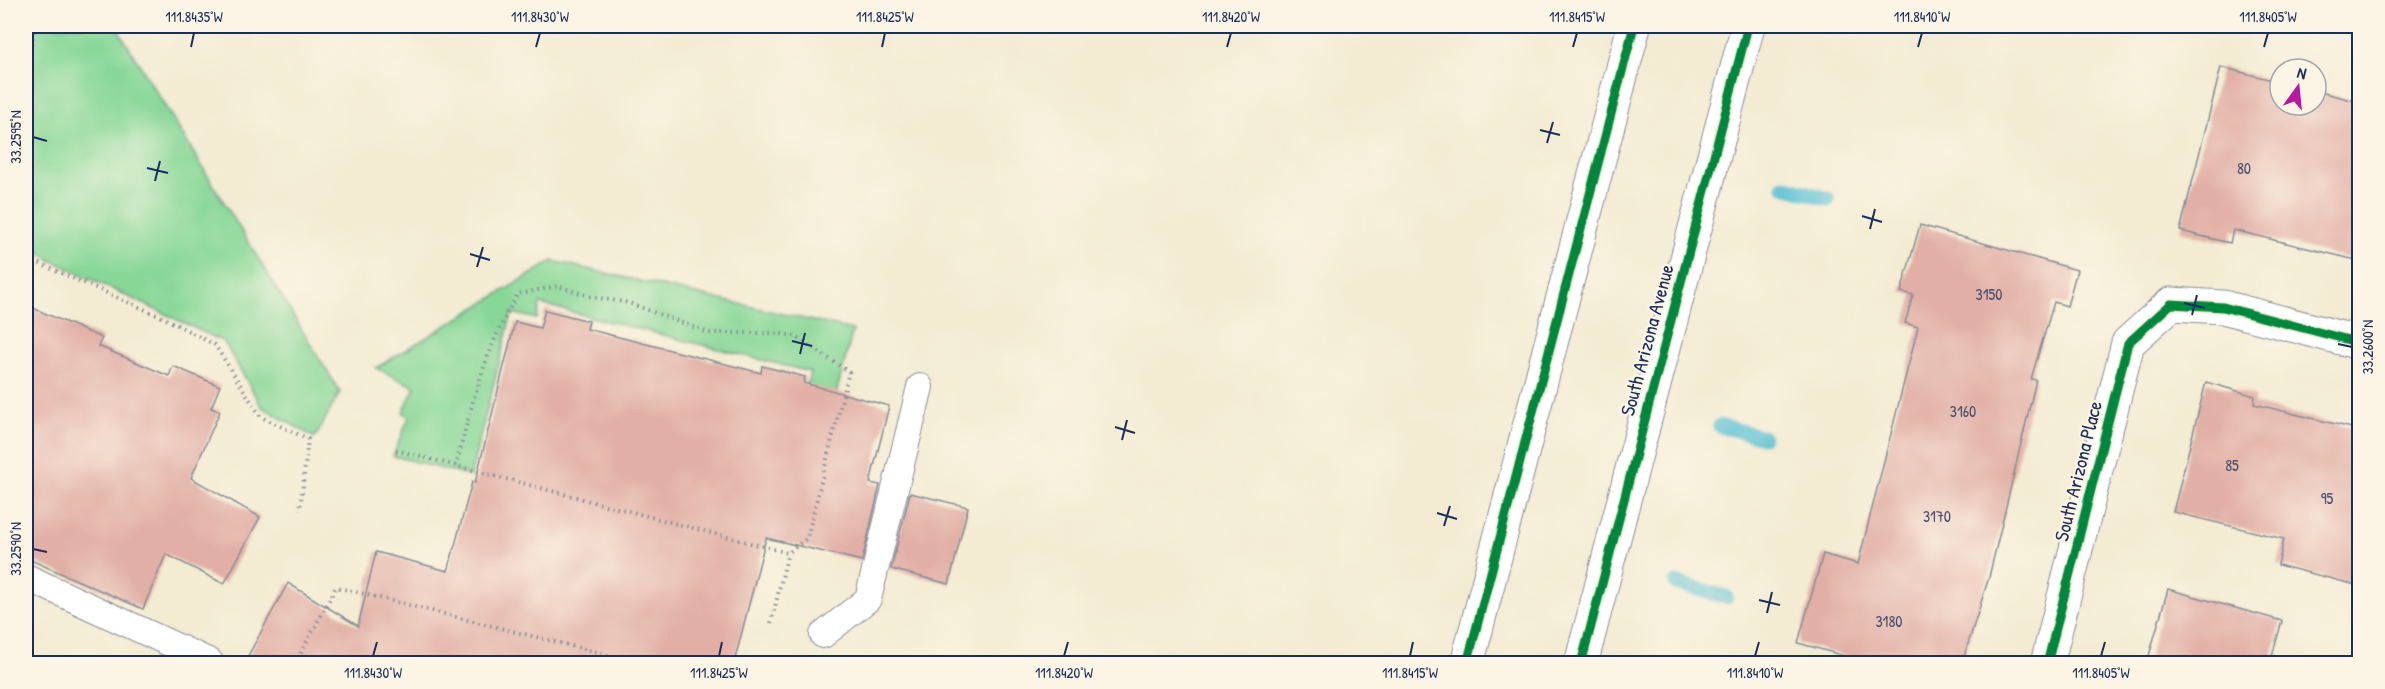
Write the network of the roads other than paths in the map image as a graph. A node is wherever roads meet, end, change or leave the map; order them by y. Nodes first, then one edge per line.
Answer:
1 (1634, 26) edge
2 (1748, 26) edge
3 (2360, 343) edge
4 (920, 387) dead end
5 (26, 576) edge
6 (823, 635) dead end
7 (210, 662) dead end
8 (1467, 663) edge
9 (1581, 663) edge
10 (2048, 663) edge

1 - 8 main road
2 - 9 main road, South Arizona Avenue
3 - 10 main road, South Arizona Place
4 - 6 lane
5 - 7 lane

